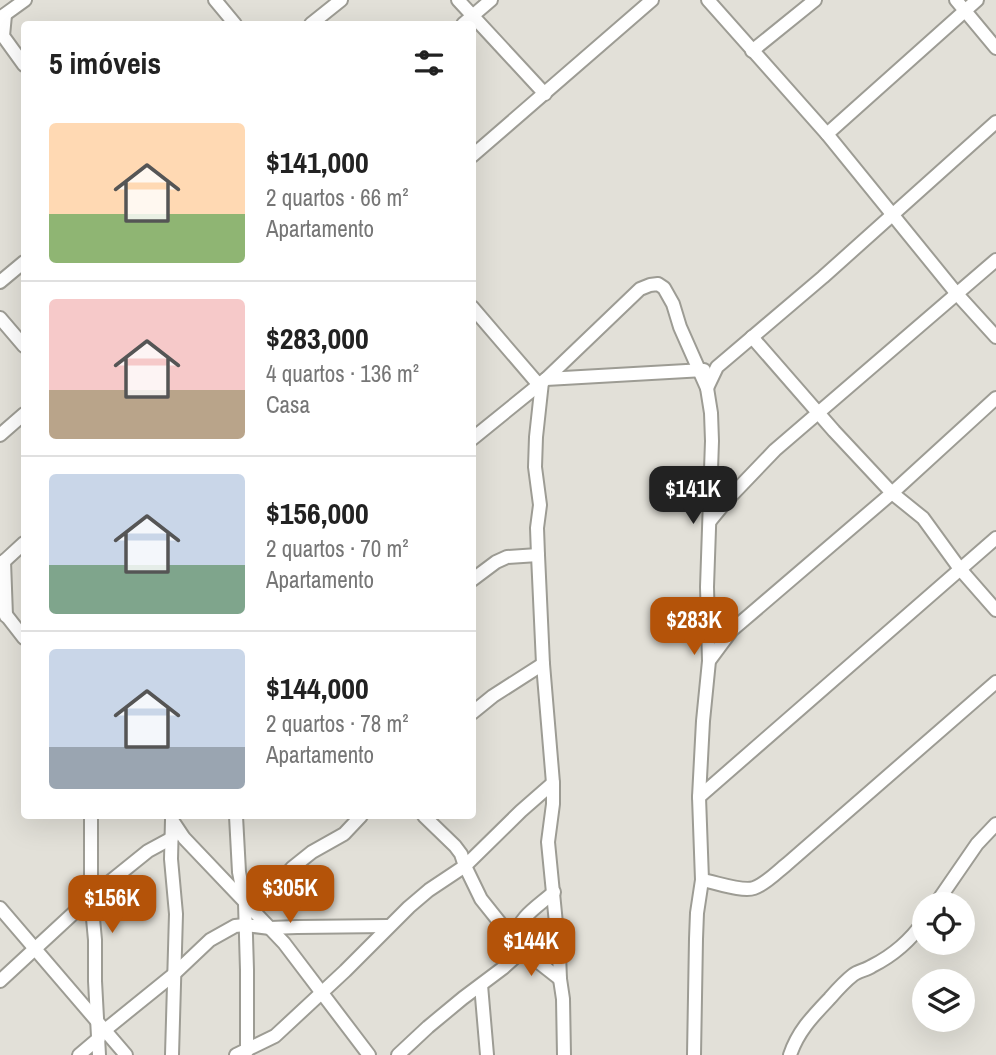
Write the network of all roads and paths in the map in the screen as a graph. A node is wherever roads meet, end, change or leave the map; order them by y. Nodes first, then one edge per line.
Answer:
1 (25, 0) edge
2 (215, 0) edge
3 (341, 0) edge
4 (458, 0) edge
5 (491, 0) edge
6 (652, 0) edge
7 (708, 0) edge
8 (815, 0) edge
9 (977, 0) edge
10 (961, 5) edge
11 (2, 16) edge
12 (232, 21) edge
13 (315, 21) edge
14 (468, 21) edge
15 (476, 29) edge
16 (996, 48) edge
17 (752, 51) junction
18 (21, 61) edge
19 (545, 94) junction
20 (996, 122) edge
21 (827, 134) junction
22 (476, 153) edge
23 (892, 214) junction
24 (996, 260) edge
25 (21, 264) edge
26 (0, 282) edge
27 (957, 294) junction
28 (476, 311) edge
29 (0, 318) edge
30 (996, 337) edge
31 (752, 338) junction
32 (21, 342) edge
33 (718, 367) junction
34 (698, 370) junction
35 (542, 382) junction
36 (706, 388) junction
37 (996, 398) edge
38 (818, 413) junction
39 (21, 417) edge
40 (0, 435) edge
41 (476, 436) edge
42 (891, 492) junction
43 (710, 521) junction
44 (996, 538) edge
45 (21, 546) edge
46 (538, 555) junction
47 (2, 563) edge
48 (960, 569) junction
49 (476, 577) edge
50 (996, 610) edge
51 (3, 612) edge
52 (21, 634) edge
53 (709, 662) junction
54 (543, 664) junction
55 (996, 682) edge
56 (476, 710) edge
57 (553, 783) junction
58 (699, 797) junction
59 (91, 819) edge
60 (172, 819) edge
61 (173, 819) edge
62 (236, 819) edge
63 (358, 819) edge
64 (427, 819) edge
65 (996, 824) edge
66 (172, 838) junction
67 (465, 866) junction
68 (702, 880) junction
69 (554, 892) junction
70 (944, 892) edge
71 (91, 897) junction
72 (249, 907) junction
73 (0, 908) edge
74 (246, 925) junction
75 (388, 926) junction
76 (556, 927) junction
77 (270, 928) junction
78 (912, 938) edge
79 (513, 939) junction
80 (35, 949) junction
81 (523, 950) junction
82 (173, 975) junction
83 (560, 979) junction
84 (0, 981) edge
85 (481, 985) junction
86 (323, 992) junction
87 (101, 1030) junction
88 (242, 1053) edge
89 (79, 1055) edge
90 (99, 1055) edge
91 (126, 1055) edge
92 (172, 1055) edge
93 (369, 1055) edge
94 (398, 1055) edge
95 (487, 1055) edge
96 (564, 1055) edge
97 (694, 1055) edge
98 (790, 1055) edge

1 - 11 street
2 - 12 street
3 - 13 street
4 - 14 street
5 - 14 street
6 - 19 street
7 - 17 street
8 - 17 street
9 - 10 street
10 - 16 street
10 - 21 street
11 - 18 street
15 - 19 street
17 - 21 street
19 - 22 street
20 - 23 street
21 - 23 street
23 - 27 street
23 - 31 street
24 - 27 street
25 - 26 street
27 - 30 street
27 - 38 street
28 - 35 street
29 - 32 street
31 - 33 street
31 - 38 street
33 - 34 street
33 - 36 street
34 - 35 street
34 - 35 street
34 - 36 street
35 - 41 street
35 - 46 street
36 - 43 street
37 - 42 street
38 - 42 street
38 - 43 street
39 - 40 street
42 - 48 street
42 - 53 street
43 - 53 street
44 - 48 street
45 - 47 street
46 - 49 street
46 - 54 street
47 - 51 street
48 - 50 street
48 - 58 street
51 - 52 street
53 - 58 street
54 - 56 street
54 - 57 street
55 - 68 street
57 - 67 street
57 - 69 street
58 - 68 street
59 - 71 street
60 - 66 street
61 - 72 street
62 - 72 street
63 - 72 street
64 - 67 street
65 - 70 street
66 - 71 street
66 - 82 street
67 - 75 street
67 - 79 street
68 - 97 street
69 - 76 street
69 - 79 street
71 - 80 street
71 - 87 street
72 - 74 street
72 - 77 street
73 - 80 street
74 - 77 street
74 - 82 street
74 - 88 street
75 - 77 street
75 - 86 street
76 - 81 street
76 - 83 street
77 - 86 street
78 - 98 street
79 - 81 street
80 - 84 street
80 - 87 street
81 - 83 street
81 - 85 street
82 - 87 street
82 - 92 street
83 - 96 street
85 - 94 street
85 - 95 street
86 - 88 street
86 - 93 street
87 - 89 street
87 - 90 street
87 - 91 street

